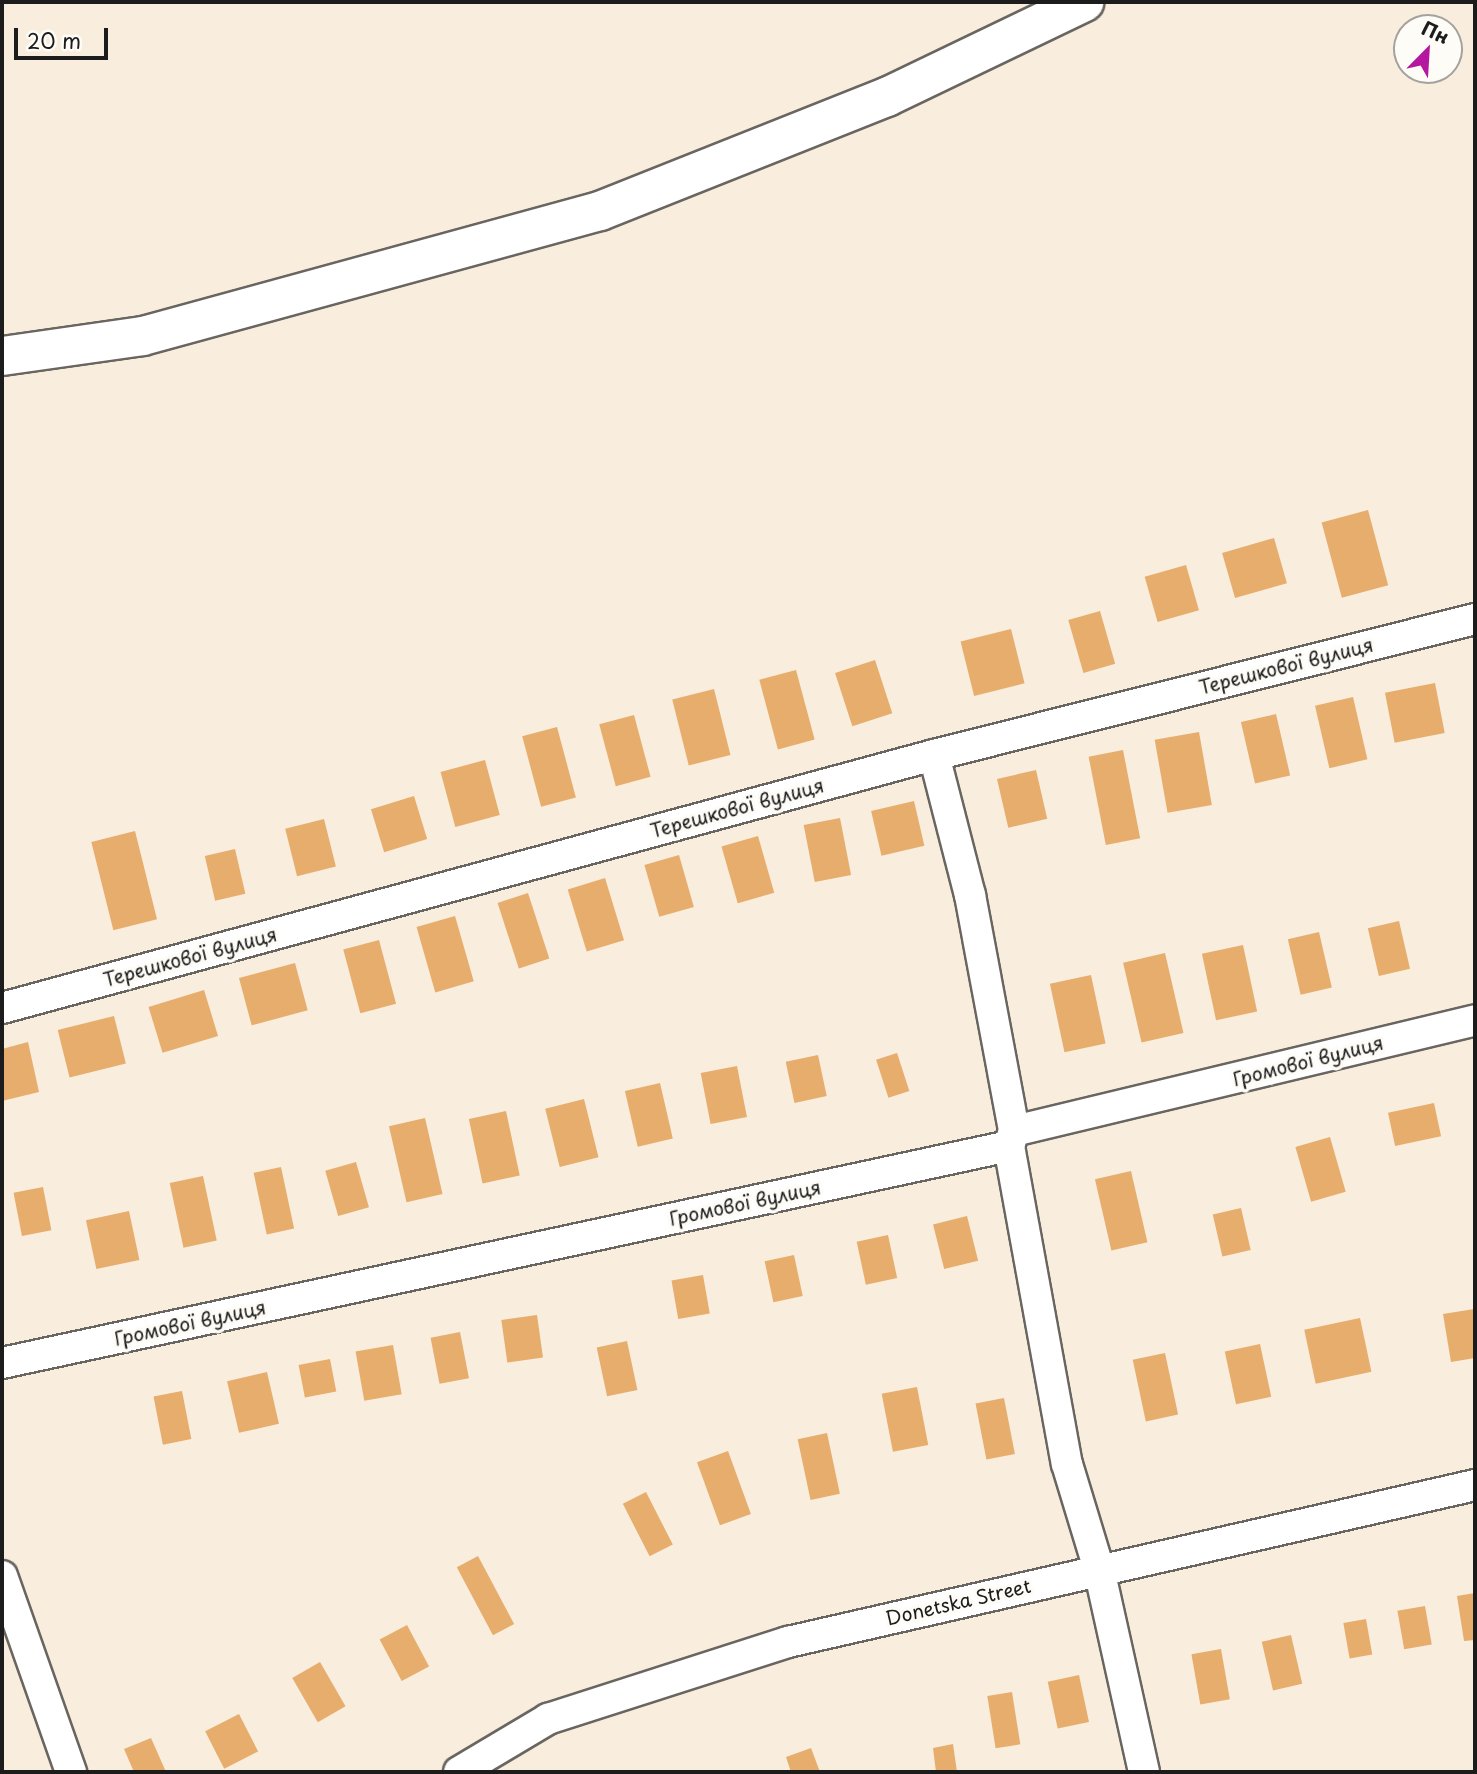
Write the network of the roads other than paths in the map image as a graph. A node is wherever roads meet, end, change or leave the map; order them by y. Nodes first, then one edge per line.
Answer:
1 (1084, 2) edge
2 (2, 356) edge
3 (1475, 619) edge
4 (934, 755) junction
5 (2, 1008) edge
6 (1475, 1020) edge
7 (1011, 1139) junction
8 (2, 1363) edge
9 (1475, 1485) edge
10 (1099, 1569) junction
11 (2, 1576) edge
12 (71, 1772) edge
13 (458, 1772) edge
14 (1144, 1772) edge

1 - 2 street
3 - 4 street, Терешкової вулиця
4 - 5 street, Терешкової вулиця
4 - 7 street
6 - 7 street, Громової вулиця
7 - 8 street, Громової вулиця
7 - 10 street
9 - 10 street, Donetska Street
10 - 13 street, Donetska Street
10 - 14 street
11 - 12 street

